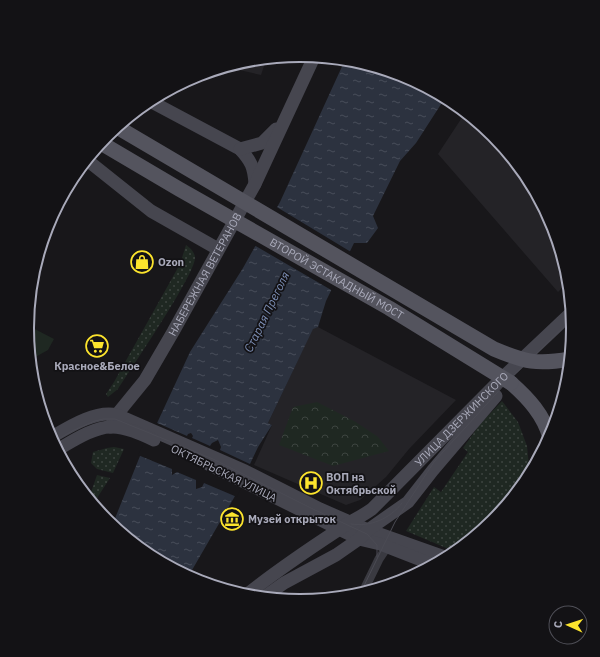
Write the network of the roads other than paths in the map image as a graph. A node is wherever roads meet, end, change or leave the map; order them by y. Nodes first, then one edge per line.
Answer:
1 (311, 63) edge
2 (157, 104) edge
3 (287, 115) junction
4 (123, 131) edge
5 (106, 146) edge
6 (240, 149) junction
7 (92, 164) edge
8 (255, 184) junction
9 (218, 249) junction
10 (565, 318) edge
11 (566, 328) edge
12 (564, 360) edge
13 (114, 421) junction
14 (547, 428) edge
15 (56, 435) edge
16 (62, 447) edge
17 (243, 476) junction
18 (351, 522) junction
19 (339, 529) junction
20 (369, 534) junction
21 (387, 547) junction
22 (439, 555) edge
23 (427, 562) edge
24 (366, 586) edge
25 (253, 590) edge
26 (271, 593) edge

1 - 3 main road, НАБЕРЕЖНАЯ ВЕТЕРАНОВ
2 - 6 main road
3 - 6 main road
3 - 8 main road, НАБЕРЕЖНАЯ ВЕТЕРАНОВ
4 - 12 main road, ВТОРОЙ ЭСТАКАДНЫЙ МОСТ, bridge
5 - 14 main road, ВТОРОЙ ЭСТАКАДНЫЙ МОСТ, bridge
6 - 8 main road
7 - 9 main road
8 - 9 main road, НАБЕРЕЖНАЯ ВЕТЕРАНОВ
9 - 13 main road, НАБЕРЕЖНАЯ ВЕТЕРАНОВ
10 - 18 main road, УЛИЦА ДЗЕРЖИНСКОГО
11 - 20 main road, УЛИЦА ДЗЕРЖИНСКОГО
13 - 15 main road, ОКТЯБРЬСКАЯ УЛИЦА
13 - 16 main road
13 - 17 main road, ОКТЯБРЬСКАЯ УЛИЦА
17 - 18 main road, ОКТЯБРЬСКАЯ УЛИЦА
17 - 19 main road, ОКТЯБРЬСКАЯ УЛИЦА
18 - 19 main road, УЛИЦА ДЗЕРЖИНСКОГО
18 - 20 main road, ОКТЯБРЬСКАЯ УЛИЦА
19 - 20 main road, ОКТЯБРЬСКАЯ УЛИЦА
19 - 25 main road, УЛИЦА ДЗЕРЖИНСКОГО
20 - 21 main road, ОКТЯБРЬСКАЯ УЛИЦА
20 - 22 main road
20 - 26 main road, УЛИЦА ДЗЕРЖИНСКОГО
21 - 23 main road, ОКТЯБРЬСКАЯ УЛИЦА
21 - 24 street

